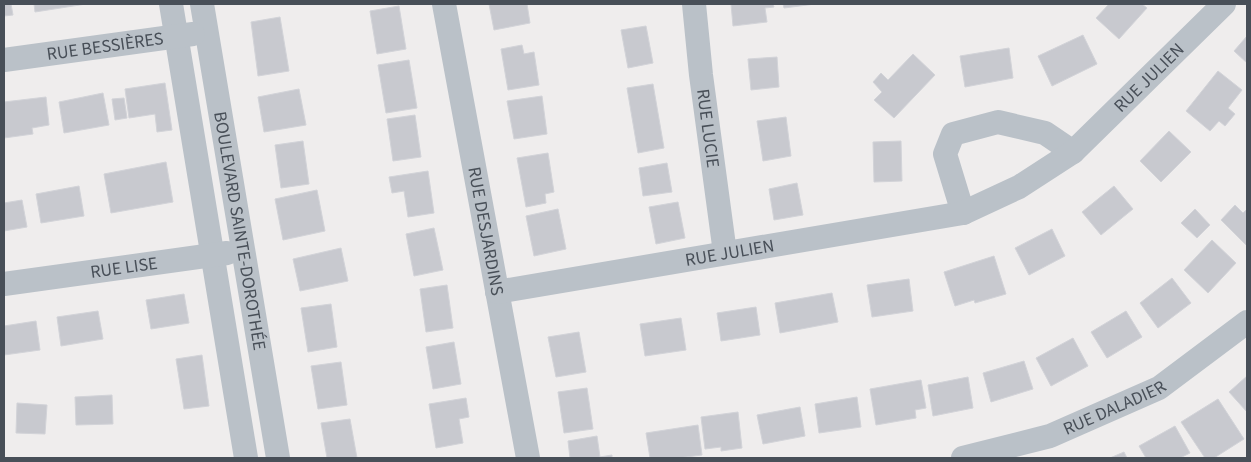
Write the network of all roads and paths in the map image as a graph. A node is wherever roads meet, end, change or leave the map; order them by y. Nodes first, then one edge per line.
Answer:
1 (172, 4) edge
2 (202, 4) edge
3 (444, 4) edge
4 (694, 4) edge
5 (1224, 4) edge
6 (206, 32) junction
7 (177, 37) junction
8 (4, 60) edge
9 (1073, 152) junction
10 (963, 213) junction
11 (243, 251) junction
12 (725, 252) junction
13 (212, 255) junction
14 (4, 284) edge
15 (497, 292) junction
16 (1247, 322) edge
17 (246, 458) edge
18 (278, 458) edge
19 (528, 458) edge
20 (963, 458) edge

1 - 7 street, BOULEVARD SAINTE-DOROTHÉE
2 - 6 street, BOULEVARD SAINTE-DOROTHÉE
3 - 15 street, RUE DESJARDINS
4 - 12 street, RUE LUCIE
5 - 9 street, RUE JULIEN
6 - 7 street, RUE BESSIÈRES
6 - 11 street, BOULEVARD SAINTE-DOROTHÉE
7 - 8 street, RUE BESSIÈRES
7 - 13 street, BOULEVARD SAINTE-DOROTHÉE
9 - 10 street, RUE JULIEN
9 - 10 street
10 - 12 street, RUE JULIEN
11 - 13 street, RUE LISE
11 - 18 street, BOULEVARD SAINTE-DOROTHÉE
12 - 15 street, RUE JULIEN
13 - 14 street, RUE LISE
13 - 17 street, BOULEVARD SAINTE-DOROTHÉE
15 - 19 street, RUE DESJARDINS
16 - 20 street, RUE DALADIER

